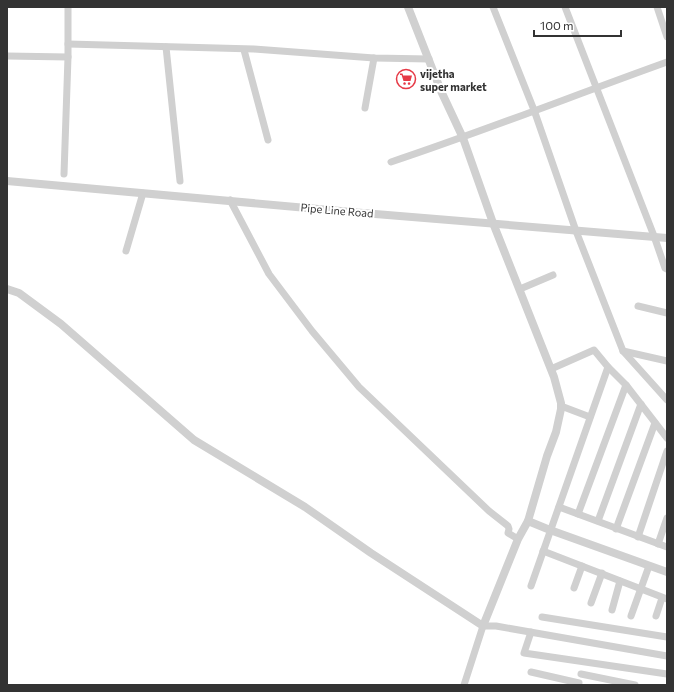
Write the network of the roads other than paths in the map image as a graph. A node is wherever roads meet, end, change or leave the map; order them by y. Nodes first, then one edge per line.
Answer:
1 (68, 7) edge
2 (408, 7) edge
3 (493, 7) edge
4 (564, 7) edge
5 (657, 7) edge
6 (667, 36) edge
7 (68, 44) junction
8 (166, 46) junction
9 (244, 50) junction
10 (7, 56) edge
11 (68, 57) junction
12 (374, 58) junction
13 (429, 59) junction
14 (667, 62) edge
15 (595, 87) junction
16 (365, 108) dead end
17 (534, 110) junction
18 (463, 138) junction
19 (268, 140) dead end
20 (391, 162) dead end
21 (64, 174) dead end
22 (7, 181) edge
23 (180, 181) dead end
24 (143, 194) junction
25 (230, 200) junction
26 (493, 223) junction
27 (576, 231) junction
28 (654, 236) junction
29 (667, 238) edge
30 (126, 251) dead end
31 (667, 269) edge
32 (553, 275) dead end
33 (7, 289) edge
34 (520, 289) junction
35 (638, 306) dead end
36 (667, 312) edge
37 (623, 351) junction
38 (667, 361) edge
39 (608, 367) junction
40 (551, 369) junction
41 (626, 385) junction
42 (667, 400) edge
43 (641, 404) junction
44 (561, 406) junction
45 (590, 417) junction
46 (655, 423) junction
47 (667, 438) edge
48 (667, 452) edge
49 (559, 506) junction
50 (578, 514) junction
51 (667, 518) edge
52 (528, 521) junction
53 (598, 522) junction
54 (616, 528) junction
55 (550, 530) junction
56 (638, 537) junction
57 (518, 539) junction
58 (658, 544) junction
59 (667, 547) edge
60 (543, 551) junction
61 (582, 566) junction
62 (649, 566) junction
63 (667, 572) edge
64 (602, 573) junction
65 (620, 581) junction
66 (531, 586) dead end
67 (574, 588) dead end
68 (641, 589) junction
69 (665, 598) edge
70 (591, 603) dead end
71 (612, 610) dead end
72 (631, 616) dead end
73 (656, 616) dead end
74 (542, 617) dead end
75 (483, 626) junction
76 (531, 632) junction
77 (667, 637) edge
78 (667, 656) edge
79 (584, 662) junction
80 (531, 672) dead end
81 (581, 674) junction
82 (667, 674) edge
83 (579, 684) edge
84 (464, 685) edge
85 (635, 685) edge

1 - 7 street
2 - 13 street
3 - 17 street
4 - 15 street
5 - 6 street
7 - 8 street
7 - 11 street
8 - 9 street
8 - 23 street
9 - 12 street
9 - 19 street
10 - 11 street
11 - 21 street
12 - 13 street
12 - 16 street
13 - 18 street
14 - 15 street
15 - 17 street
15 - 28 street
17 - 18 street
17 - 27 street
18 - 20 street
18 - 26 street
22 - 24 street, Pipe Line Road
24 - 25 street, Pipe Line Road
24 - 30 street
25 - 26 street, Pipe Line Road
25 - 57 street
26 - 27 street, Pipe Line Road
26 - 34 street
27 - 28 street, Pipe Line Road
27 - 37 street
28 - 29 street, Pipe Line Road
28 - 31 street
32 - 34 street
33 - 75 street
34 - 40 street
35 - 36 street
37 - 38 street
37 - 42 street
39 - 40 street
39 - 41 street
39 - 45 street
40 - 44 street
41 - 43 street
41 - 50 street
43 - 46 street
43 - 53 street
44 - 45 street
44 - 52 street
45 - 49 street
46 - 47 street
46 - 54 street
48 - 56 street
49 - 50 street
49 - 55 street
50 - 53 street
51 - 58 street
52 - 55 street
52 - 57 street
53 - 54 street
54 - 56 street
55 - 60 street
55 - 62 street
56 - 58 street
57 - 75 street
58 - 59 street
60 - 61 street
60 - 66 street
61 - 64 street
61 - 67 street
62 - 63 street
62 - 68 street
64 - 65 street
64 - 70 street
65 - 68 street
65 - 71 street
68 - 69 street
68 - 72 street
69 - 73 street
74 - 77 street
75 - 76 street
75 - 84 street
76 - 78 street
76 - 79 street
79 - 81 street
79 - 82 street
80 - 83 street
81 - 83 street
81 - 85 street

